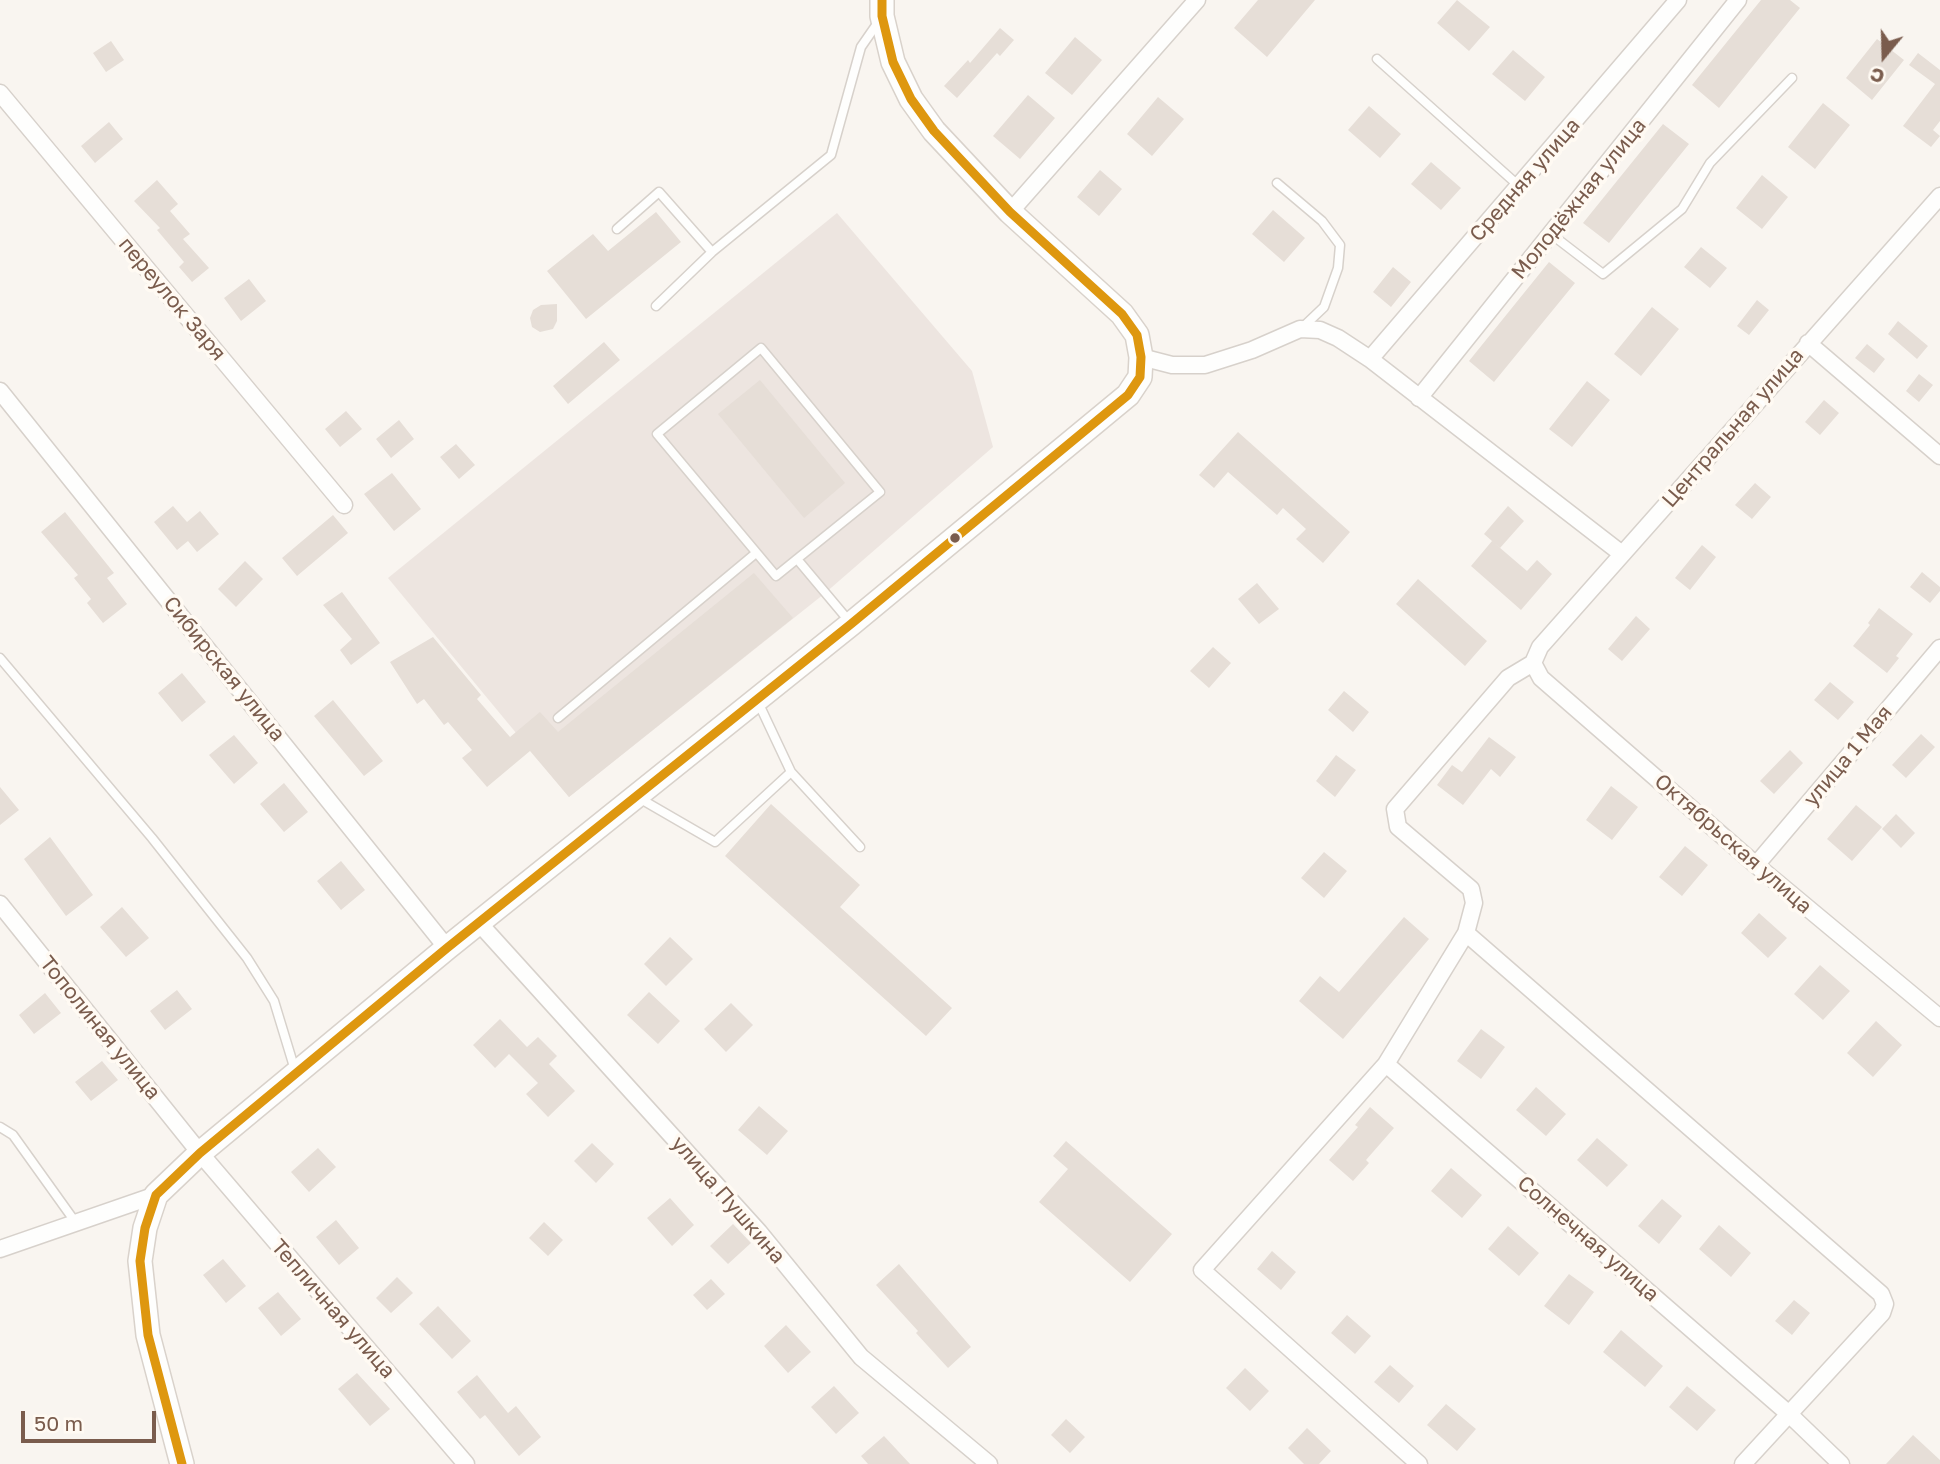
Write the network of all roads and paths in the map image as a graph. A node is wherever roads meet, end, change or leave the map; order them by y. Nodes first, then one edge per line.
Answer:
1 (1197, 0) edge
2 (1678, 0) edge
3 (1738, 0) edge
4 (882, 8) edge
5 (1377, 59) dead end
6 (1791, 78) dead end
7 (0, 93) edge
8 (1276, 183) dead end
9 (1519, 187) junction
10 (1940, 196) edge
11 (1010, 212) junction
12 (617, 229) dead end
13 (1551, 234) junction
14 (712, 252) junction
15 (656, 306) dead end
16 (1300, 329) junction
17 (1808, 343) junction
18 (1142, 357) junction
19 (1370, 359) junction
20 (0, 391) edge
21 (1419, 398) junction
22 (1940, 456) edge
23 (344, 505) dead end
24 (757, 553) junction
25 (1622, 555) junction
26 (797, 559) junction
27 (851, 624) junction
28 (1940, 648) edge
29 (0, 657) edge
30 (1533, 663) junction
31 (757, 700) junction
32 (558, 718) dead end
33 (791, 772) junction
34 (636, 796) junction
35 (860, 847) dead end
36 (1756, 865) junction
37 (0, 904) edge
38 (478, 923) junction
39 (1466, 933) junction
40 (447, 948) junction
41 (1940, 1018) edge
42 (1386, 1064) junction
43 (296, 1074) junction
44 (0, 1127) edge
45 (200, 1153) junction
46 (156, 1195) junction
47 (76, 1223) junction
48 (0, 1249) edge
49 (1789, 1415) junction
50 (182, 1464) edge
51 (466, 1464) edge
52 (989, 1464) edge
53 (1419, 1464) edge
54 (1743, 1464) edge
55 (1841, 1464) edge

1 - 11 street
2 - 9 street, Средняя улица
3 - 13 street, Молодёжная улица
4 - 11 street
4 - 14 lane
5 - 9 lane
6 - 13 lane
7 - 23 street, переулок Заря
8 - 16 lane
9 - 19 street, Средняя улица
10 - 17 street, Центральная улица
11 - 18 street
12 - 14 lane
13 - 21 street, Молодёжная улица
14 - 15 lane
16 - 18 street
16 - 19 street
17 - 22 street
17 - 25 street, Центральная улица
18 - 27 street
19 - 21 street
20 - 40 street, Сибирская улица
21 - 25 street
24 - 26 lane
24 - 26 lane
24 - 32 lane
25 - 30 street, Центральная улица
26 - 27 lane
27 - 31 street
28 - 36 street, улица 1 Мая
29 - 43 lane
30 - 36 street, Октябрьская улица
30 - 39 street
31 - 33 lane
31 - 34 street
33 - 34 lane
33 - 35 lane
34 - 38 street
36 - 41 street, Октябрьская улица
37 - 45 street, Тополиная улица
38 - 40 street
38 - 52 street, улица Пушкина
39 - 42 street
39 - 49 street
40 - 43 street
42 - 49 street, Солнечная улица
42 - 53 street
43 - 45 street
44 - 47 lane
45 - 46 street
45 - 51 street, Тепличная улица
46 - 47 street
46 - 50 street
47 - 48 street
49 - 54 street
49 - 55 street, Солнечная улица

